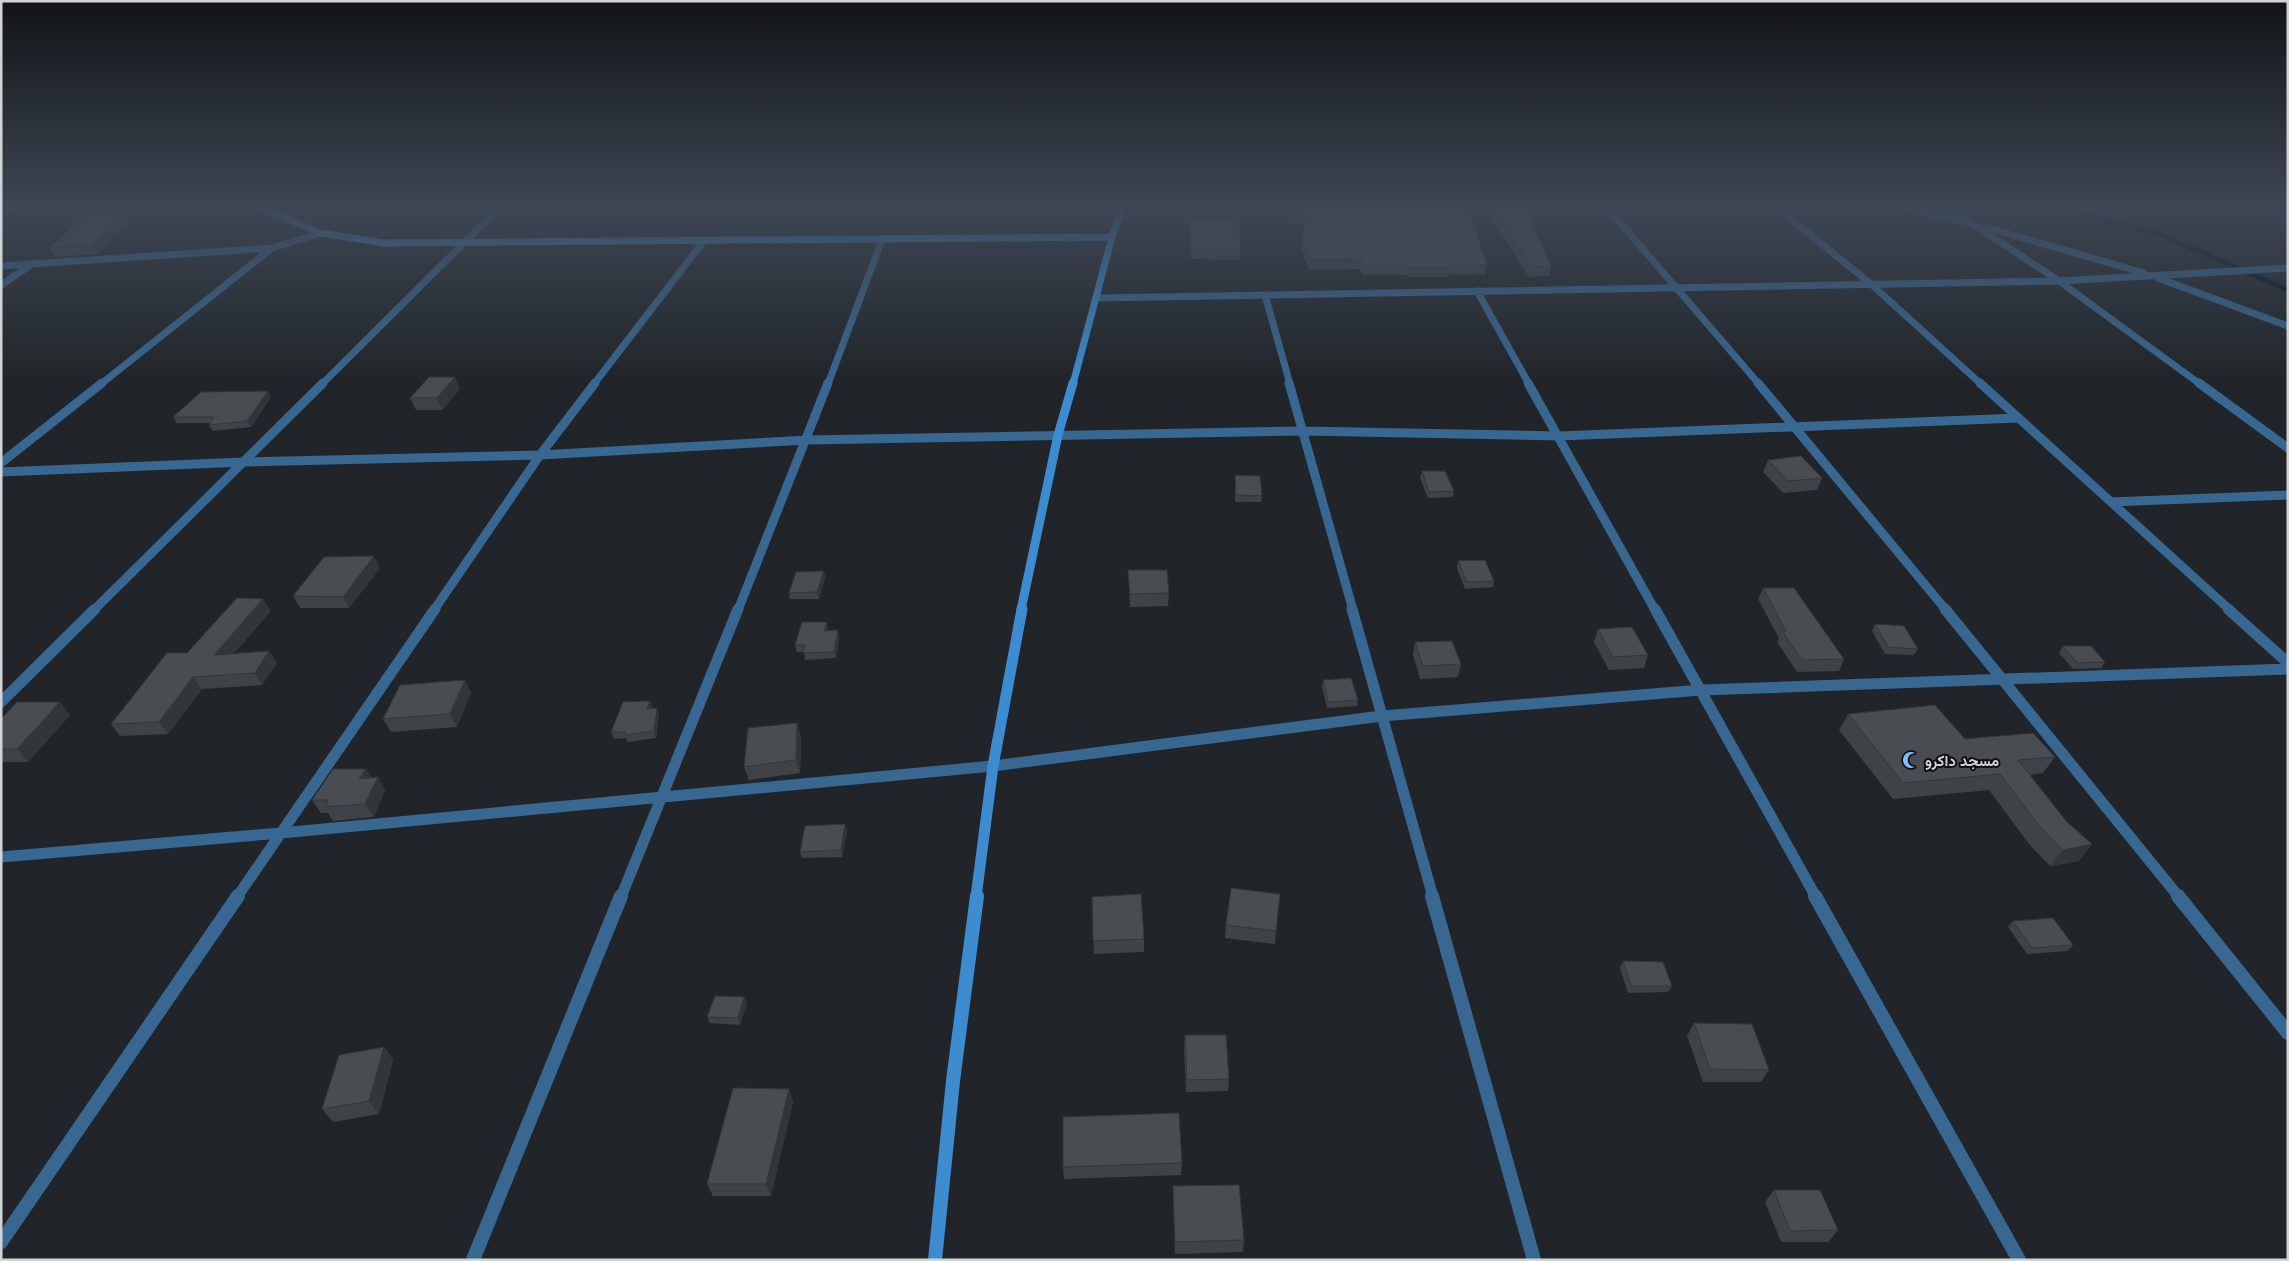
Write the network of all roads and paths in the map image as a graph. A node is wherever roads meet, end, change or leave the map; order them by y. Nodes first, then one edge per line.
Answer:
1 (30, 265) joint
2 (251, 265) edge
3 (441, 265) edge
4 (686, 265) edge
5 (873, 265) edge
6 (1106, 265) edge
7 (1657, 265) edge
8 (1847, 265) edge
9 (2035, 265) edge
10 (2114, 265) edge
11 (1, 266) edge
12 (2288, 268) edge
13 (2152, 276) junction
14 (2059, 281) junction
15 (1871, 284) junction
16 (1, 286) edge
17 (1677, 288) junction
18 (1477, 291) junction
19 (1265, 295) junction
20 (1098, 298) junction
21 (2288, 326) edge
22 (2018, 418) junction
23 (1793, 426) junction
24 (1303, 431) junction
25 (1058, 435) junction
26 (1558, 436) junction
27 (807, 440) junction
28 (2288, 448) edge
29 (540, 455) junction
30 (244, 462) junction
31 (1, 463) edge
32 (1, 472) edge
33 (2288, 495) edge
34 (2111, 502) junction
35 (2288, 663) edge
36 (2288, 669) edge
37 (2006, 680) junction
38 (1701, 690) junction
39 (1, 702) edge
40 (1382, 716) junction
41 (993, 766) junction
42 (660, 797) junction
43 (281, 833) junction
44 (1, 857) edge
45 (2288, 1033) edge
46 (1, 1242) edge
47 (473, 1260) edge
48 (934, 1260) edge
49 (1534, 1260) edge
50 (2019, 1260) edge

1 - 11 street
1 - 16 street
2 - 31 street
3 - 30 street
4 - 29 street
5 - 27 street
6 - 20 main road
7 - 17 street
8 - 15 street
9 - 14 street
10 - 13 street
12 - 13 street
13 - 14 street
13 - 21 street
14 - 15 street
14 - 28 street
15 - 17 street
15 - 22 street
17 - 18 street
17 - 23 street
18 - 19 street
18 - 26 street
19 - 20 street
19 - 24 street
20 - 25 main road
22 - 23 street
22 - 34 street
23 - 26 street
23 - 37 street
24 - 25 street
24 - 26 street
24 - 40 street
25 - 27 street
25 - 41 main road
26 - 38 street
27 - 29 street
27 - 42 street
29 - 30 street
29 - 43 street
30 - 32 street
30 - 39 street
33 - 34 street
34 - 35 street
36 - 37 street
37 - 38 street
37 - 45 street
38 - 40 street
38 - 50 street
40 - 41 street
40 - 49 street
41 - 42 street
41 - 48 main road
42 - 43 street
42 - 47 street
43 - 44 street
43 - 46 street

